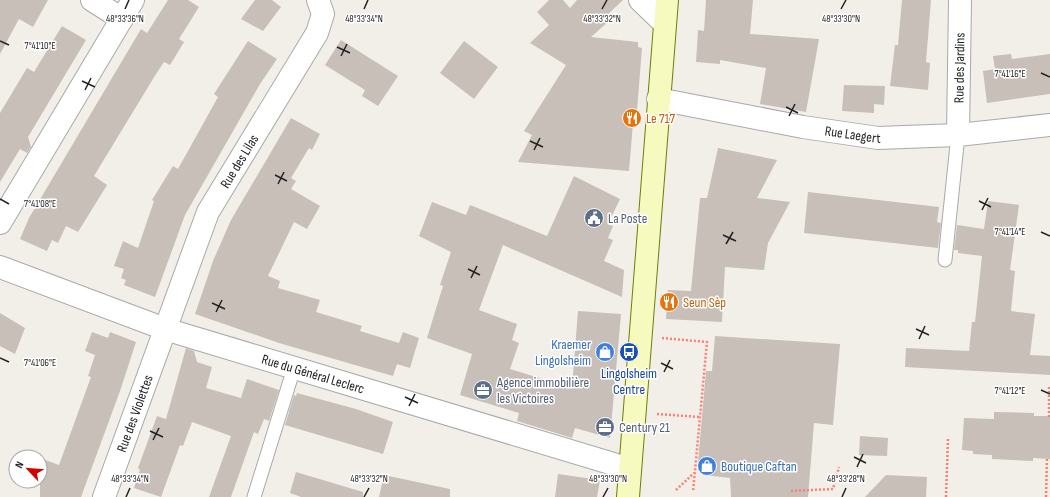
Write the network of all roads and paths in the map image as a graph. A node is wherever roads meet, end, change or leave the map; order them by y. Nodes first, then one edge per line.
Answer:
1 (92, 0) edge
2 (133, 0) edge
3 (318, 0) edge
4 (640, 0) edge
5 (667, 0) edge
6 (960, 0) edge
7 (122, 19) junction
8 (665, 24) junction
9 (658, 100) junction
10 (1050, 125) edge
11 (958, 135) junction
12 (0, 223) edge
13 (945, 260) dead end
14 (0, 267) edge
15 (165, 329) junction
16 (640, 336) junction
17 (294, 368) junction
18 (1049, 387) edge
19 (634, 412) junction
20 (1049, 416) edge
21 (700, 417) junction
22 (948, 440) dead end
23 (1047, 458) dead end
24 (838, 467) dead end
25 (630, 469) junction
26 (694, 472) junction
27 (676, 490) dead end
28 (791, 491) dead end
29 (693, 492) dead end
30 (104, 497) edge
31 (254, 497) edge
32 (628, 497) edge
33 (946, 497) edge
34 (1046, 497) edge

1 - 7 street
2 - 7 street
3 - 15 street, Rue des Lilas
4 - 8 street
5 - 8 main road
6 - 11 street, Rue des Jardins
7 - 12 street
8 - 9 main road
9 - 11 street, Rue Laegert
9 - 16 main road
10 - 11 street, Rue Laegert
11 - 13 lane
14 - 15 street, Rue du Général Leclerc
15 - 17 street, Rue du Général Leclerc
15 - 30 street, Rue des Violettes
16 - 19 main road
16 - 21 path
17 - 25 street, Rue du Général Leclerc
17 - 31 lane
18 - 20 path
19 - 21 path
19 - 25 main road
21 - 26 path
22 - 33 path
23 - 34 path
24 - 28 path
25 - 32 main road
26 - 27 path
26 - 29 path

